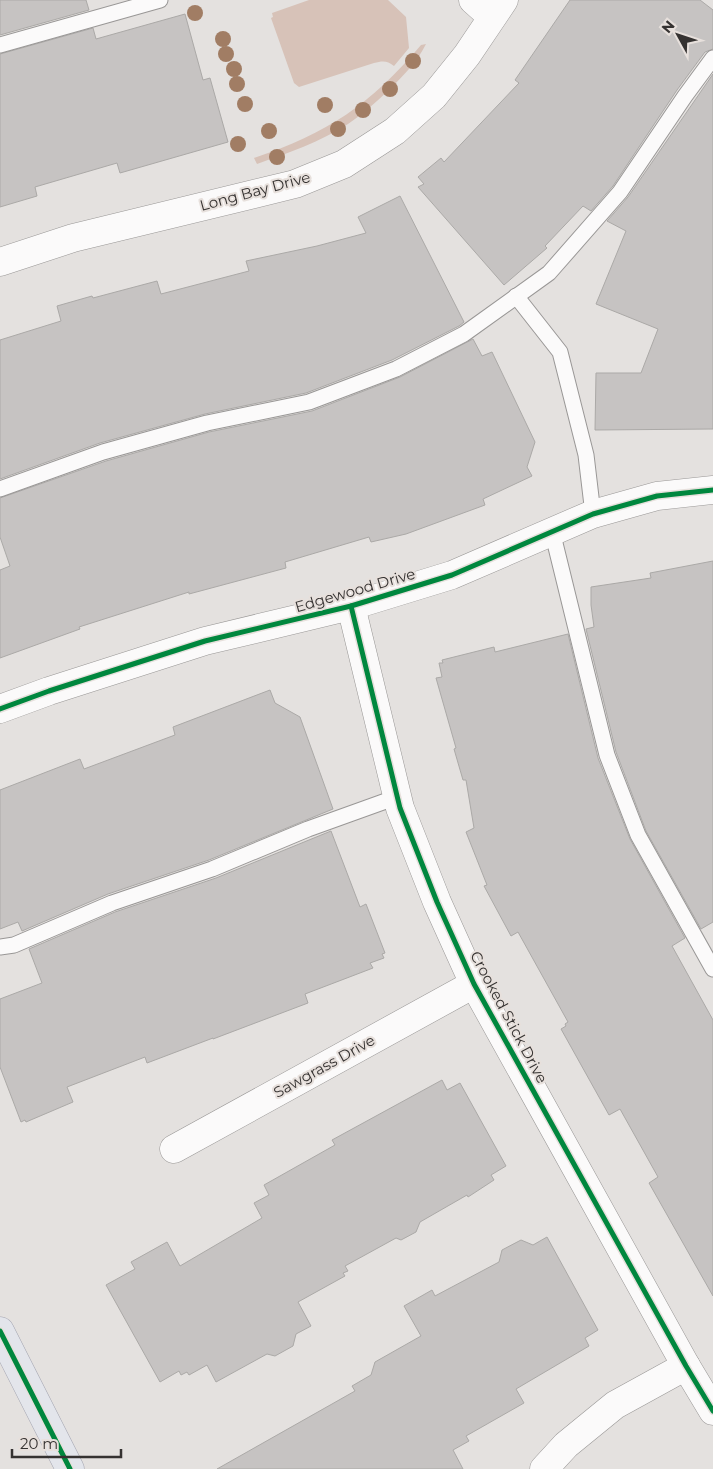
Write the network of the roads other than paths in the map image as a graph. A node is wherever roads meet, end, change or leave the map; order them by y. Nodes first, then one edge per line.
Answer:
1 (160, 0) edge
2 (490, 6) edge
3 (0, 45) edge
4 (713, 58) edge
5 (0, 262) edge
6 (516, 296) junction
7 (0, 489) edge
8 (713, 490) edge
9 (593, 514) junction
10 (552, 531) junction
11 (350, 606) junction
12 (0, 709) edge
13 (397, 797) junction
14 (0, 948) edge
15 (713, 969) edge
16 (474, 984) junction
17 (174, 1148) dead end
18 (0, 1331) edge
19 (686, 1366) junction
20 (713, 1411) edge
21 (70, 1469) edge
22 (544, 1469) edge

1 - 3 lane
2 - 5 street, Long Bay Drive
4 - 6 lane
6 - 7 lane
6 - 9 lane
8 - 9 street, Edgewood Drive
9 - 10 street, Edgewood Drive
10 - 11 street, Edgewood Drive
10 - 15 lane
11 - 12 street, Edgewood Drive
11 - 13 street, Crooked Stick Drive
13 - 14 lane
13 - 16 street, Crooked Stick Drive
16 - 17 street, Sawgrass Drive
16 - 19 street, Crooked Stick Drive
18 - 21 main road
19 - 20 street, Crooked Stick Drive
19 - 22 street

